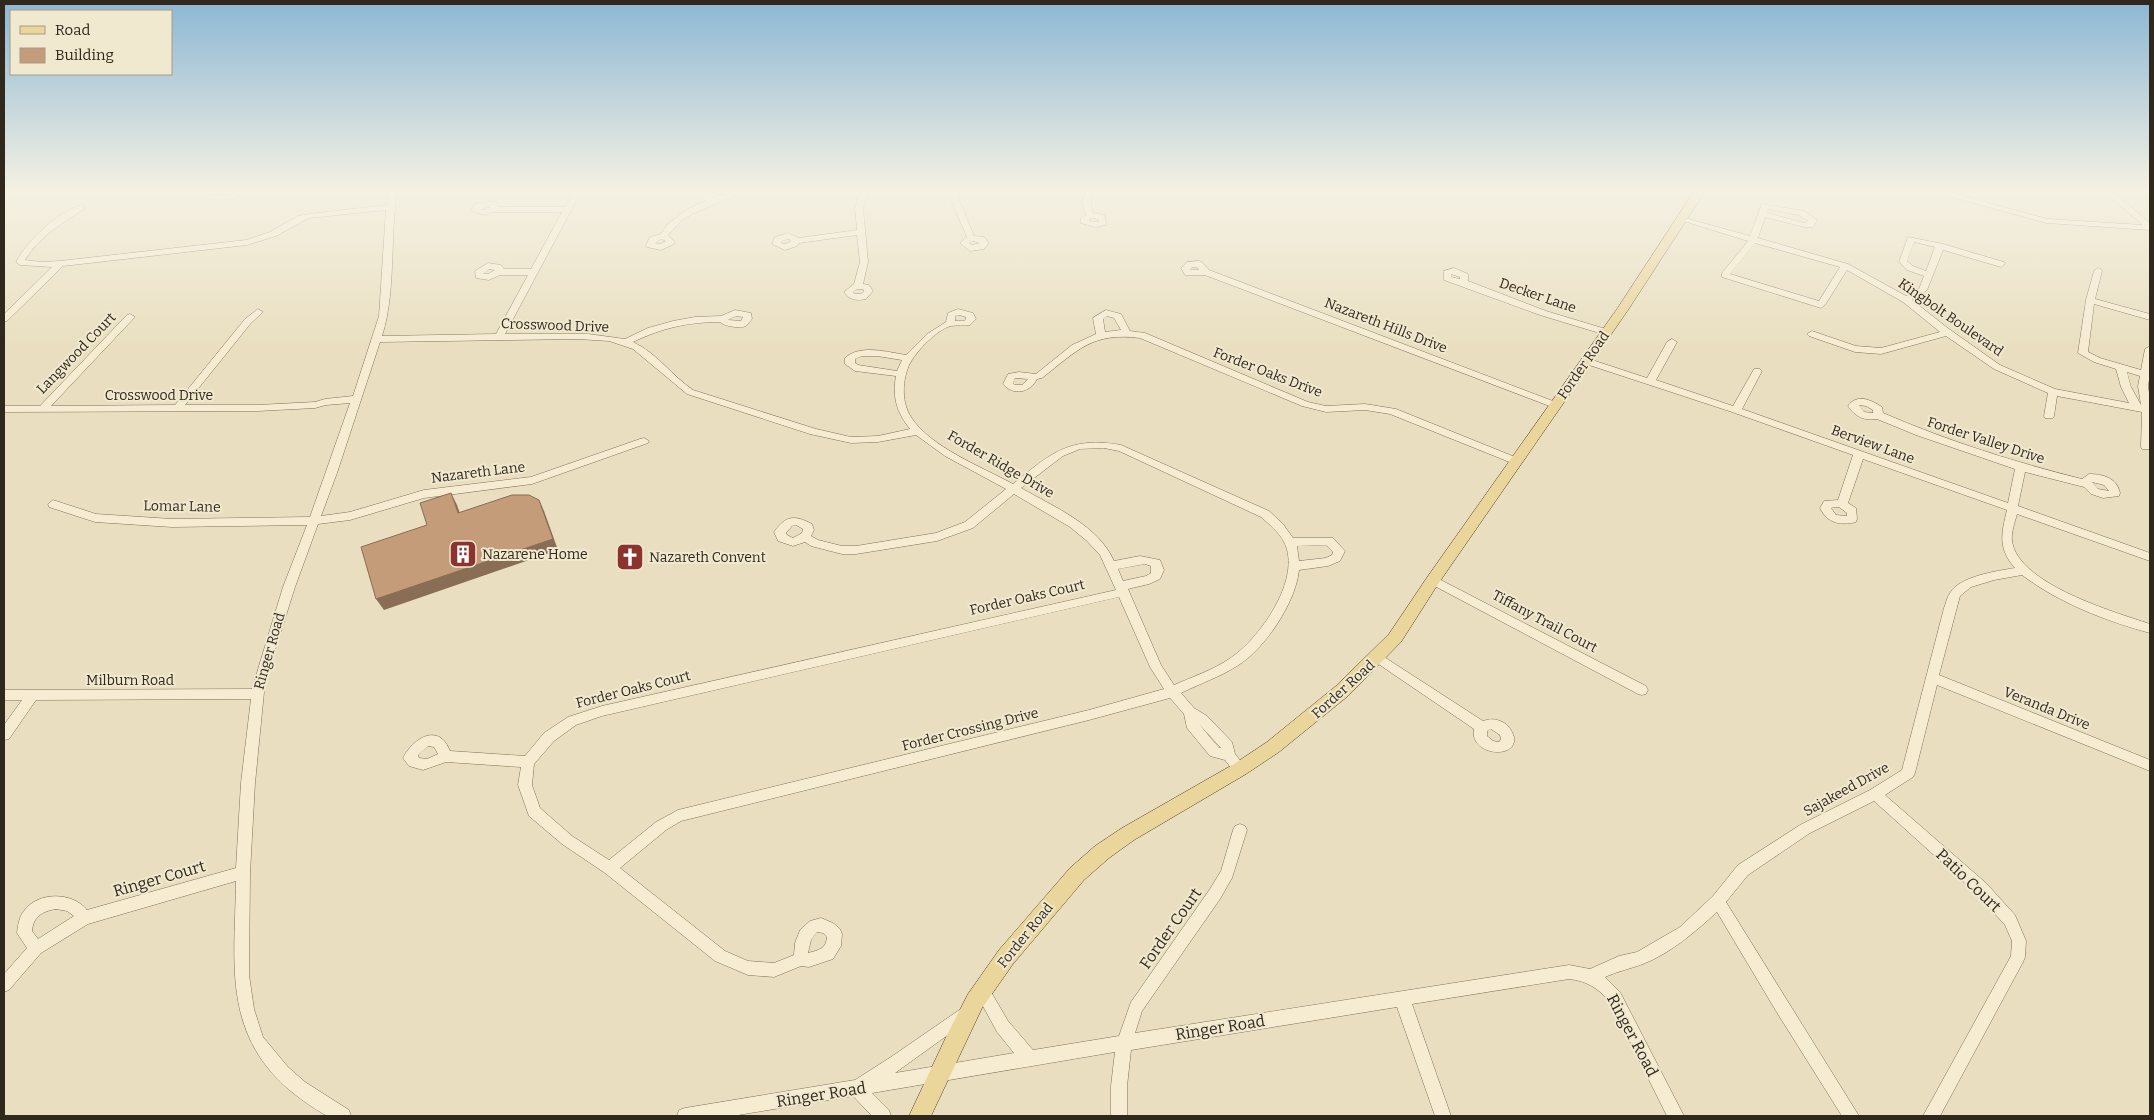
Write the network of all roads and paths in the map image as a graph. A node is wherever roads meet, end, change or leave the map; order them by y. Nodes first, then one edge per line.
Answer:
1 (36, 242) edge
2 (245, 242) edge
3 (388, 242) edge
4 (550, 242) edge
5 (861, 242) edge
6 (1666, 242) edge
7 (1750, 242) edge
8 (1760, 242) edge
9 (1910, 242) edge
10 (1925, 242) edge
11 (1940, 246) junction
12 (60, 264) junction
13 (2001, 264) dead end
14 (1845, 266) junction
15 (2098, 271) dead end
16 (499, 272) dead end
17 (534, 272) junction
18 (1206, 272) dead end
19 (1929, 275) junction
20 (1462, 282) dead end
21 (858, 286) dead end
22 (1906, 300) junction
23 (2090, 300) junction
24 (258, 312) dead end
25 (130, 316) dead end
26 (2150, 316) edge
27 (4, 319) edge
28 (723, 319) dead end
29 (950, 324) dead end
30 (1126, 332) junction
31 (1606, 332) junction
32 (1949, 332) junction
33 (1812, 334) dead end
34 (1101, 335) junction
35 (499, 337) junction
36 (377, 339) junction
37 (626, 342) junction
38 (1672, 342) dead end
39 (2150, 350) edge
40 (907, 358) junction
41 (1586, 361) junction
42 (2121, 368) junction
43 (1757, 370) dead end
44 (900, 374) junction
45 (2145, 374) junction
46 (1033, 378) dead end
47 (1650, 382) junction
48 (2053, 392) junction
49 (356, 403) junction
50 (1555, 405) junction
51 (2136, 408) junction
52 (4, 409) edge
53 (42, 409) junction
54 (177, 409) junction
55 (1736, 410) junction
56 (2149, 410) edge
57 (1878, 415) dead end
58 (2049, 416) dead end
59 (917, 431) junction
60 (644, 441) dead end
61 (2146, 446) dead end
62 (1859, 454) junction
63 (1516, 461) junction
64 (2021, 467) junction
65 (2087, 484) dead end
66 (1014, 489) junction
67 (52, 504) dead end
68 (1842, 504) dead end
69 (2013, 508) junction
70 (314, 521) junction
71 (805, 537) dead end
72 (1290, 542) junction
73 (2150, 557) edge
74 (1111, 566) junction
75 (1294, 566) junction
76 (2023, 571) junction
77 (1433, 580) junction
78 (1122, 589) junction
79 (2150, 629) edge
80 (1378, 658) junction
81 (1933, 678) junction
82 (1642, 690) dead end
83 (1172, 692) junction
84 (256, 694) junction
85 (4, 695) edge
86 (33, 695) junction
87 (1482, 727) dead end
88 (4, 734) edge
89 (446, 756) dead end
90 (528, 762) junction
91 (2150, 766) edge
92 (1240, 769) junction
93 (1875, 794) junction
94 (1240, 830) dead end
95 (610, 868) junction
96 (243, 873) junction
97 (1718, 901) junction
98 (84, 918) junction
99 (36, 948) junction
100 (801, 960) dead end
101 (1591, 976) junction
102 (4, 985) edge
103 (982, 990) junction
104 (1402, 999) junction
105 (969, 1012) junction
106 (1124, 1043) junction
107 (1029, 1058) junction
108 (939, 1074) junction
109 (856, 1088) junction
110 (343, 1116) edge
111 (685, 1116) edge
112 (883, 1116) edge
113 (920, 1116) edge
114 (1119, 1116) edge
115 (1443, 1116) edge
116 (1676, 1116) edge
117 (1852, 1116) edge
118 (1931, 1116) edge

1 - 12 street
2 - 12 street
3 - 36 street, Ringer Road
4 - 17 street
5 - 21 street
6 - 31 main road, Forder Road
7 - 14 street
8 - 14 street, Kingbolt Boulevard
9 - 19 street
10 - 11 street
11 - 13 street
11 - 19 street
12 - 27 street
14 - 22 street, Kingbolt Boulevard
15 - 23 street
16 - 17 street
17 - 35 street
18 - 50 street, Nazareth Hills Drive
19 - 22 street
20 - 31 street, Decker Lane
22 - 32 street, Kingbolt Boulevard
23 - 26 street
23 - 42 street
24 - 54 street
25 - 53 street, Langwood Court
28 - 37 street
29 - 40 street, Forder Ridge Drive
30 - 34 street, Forder Oaks Drive
30 - 34 street
30 - 63 street, Forder Oaks Drive
31 - 41 main road, Forder Road
32 - 33 street
32 - 48 street, Kingbolt Boulevard
34 - 46 street, Forder Oaks Drive
35 - 36 street, Crosswood Drive
35 - 37 street, Crosswood Drive
36 - 49 street, Ringer Road
37 - 59 street, Crosswood Drive
38 - 47 street
39 - 45 street
40 - 44 street, Forder Ridge Drive
40 - 44 street
41 - 47 street, Berview Lane
41 - 50 main road, Forder Road
42 - 45 street
42 - 51 street
43 - 55 street
44 - 59 street, Forder Ridge Drive
45 - 56 street
47 - 55 street, Berview Lane
48 - 51 street, Kingbolt Boulevard
48 - 58 street
49 - 54 street, Crosswood Drive
49 - 70 street, Ringer Road
50 - 63 main road, Forder Road
51 - 56 street, Kingbolt Boulevard
52 - 53 street, Crosswood Drive
53 - 54 street, Crosswood Drive
55 - 62 street, Berview Lane
56 - 61 street
57 - 64 street, Forder Valley Drive
59 - 66 street, Forder Ridge Drive
60 - 70 street, Nazareth Lane
62 - 68 street
62 - 69 street, Berview Lane
63 - 77 main road, Forder Road
64 - 65 street, Forder Valley Drive
64 - 69 street
66 - 71 street, Forder Crossing Drive
66 - 72 street, Forder Crossing Drive
66 - 74 street, Forder Ridge Drive
67 - 70 street, Lomar Lane
69 - 73 street, Berview Lane
69 - 76 street
70 - 84 street, Ringer Road
72 - 75 street, Forder Crossing Drive
72 - 75 street
74 - 78 street, Forder Ridge Drive
74 - 78 street
75 - 83 street, Forder Crossing Drive
76 - 79 street
76 - 81 street, Sajakeed Drive
77 - 80 main road, Forder Road
77 - 82 street, Tiffany Trail Court
78 - 83 street, Forder Ridge Drive
78 - 90 street, Forder Oaks Court
80 - 87 street
80 - 92 main road, Forder Road
81 - 91 street, Veranda Drive
81 - 93 street, Sajakeed Drive
83 - 92 street, Forder Ridge Drive
83 - 95 street, Forder Crossing Drive
84 - 86 street, Milburn Road
84 - 96 street, Ringer Road
85 - 86 street, Milburn Road
86 - 88 street
89 - 90 street
90 - 95 street
92 - 103 main road, Forder Road
93 - 97 street, Sajakeed Drive
93 - 118 street, Patio Court
94 - 106 street, Forder Court
95 - 100 street
96 - 98 street, Ringer Court
96 - 110 street, Ringer Road
97 - 101 street, Sajakeed Drive
97 - 117 street
98 - 99 street, Ringer Court
98 - 99 street
99 - 102 street, Ringer Court
101 - 104 street, Ringer Road
101 - 116 street, Ringer Road
103 - 105 main road, Forder Road
103 - 107 street
104 - 106 street, Ringer Road
104 - 115 street
105 - 108 main road, Forder Road
105 - 109 street
106 - 107 street, Ringer Road
106 - 114 street, Forder Court
107 - 108 street, Ringer Road
108 - 109 street, Ringer Road
108 - 113 main road, Forder Road
109 - 111 street, Ringer Road
109 - 112 street

